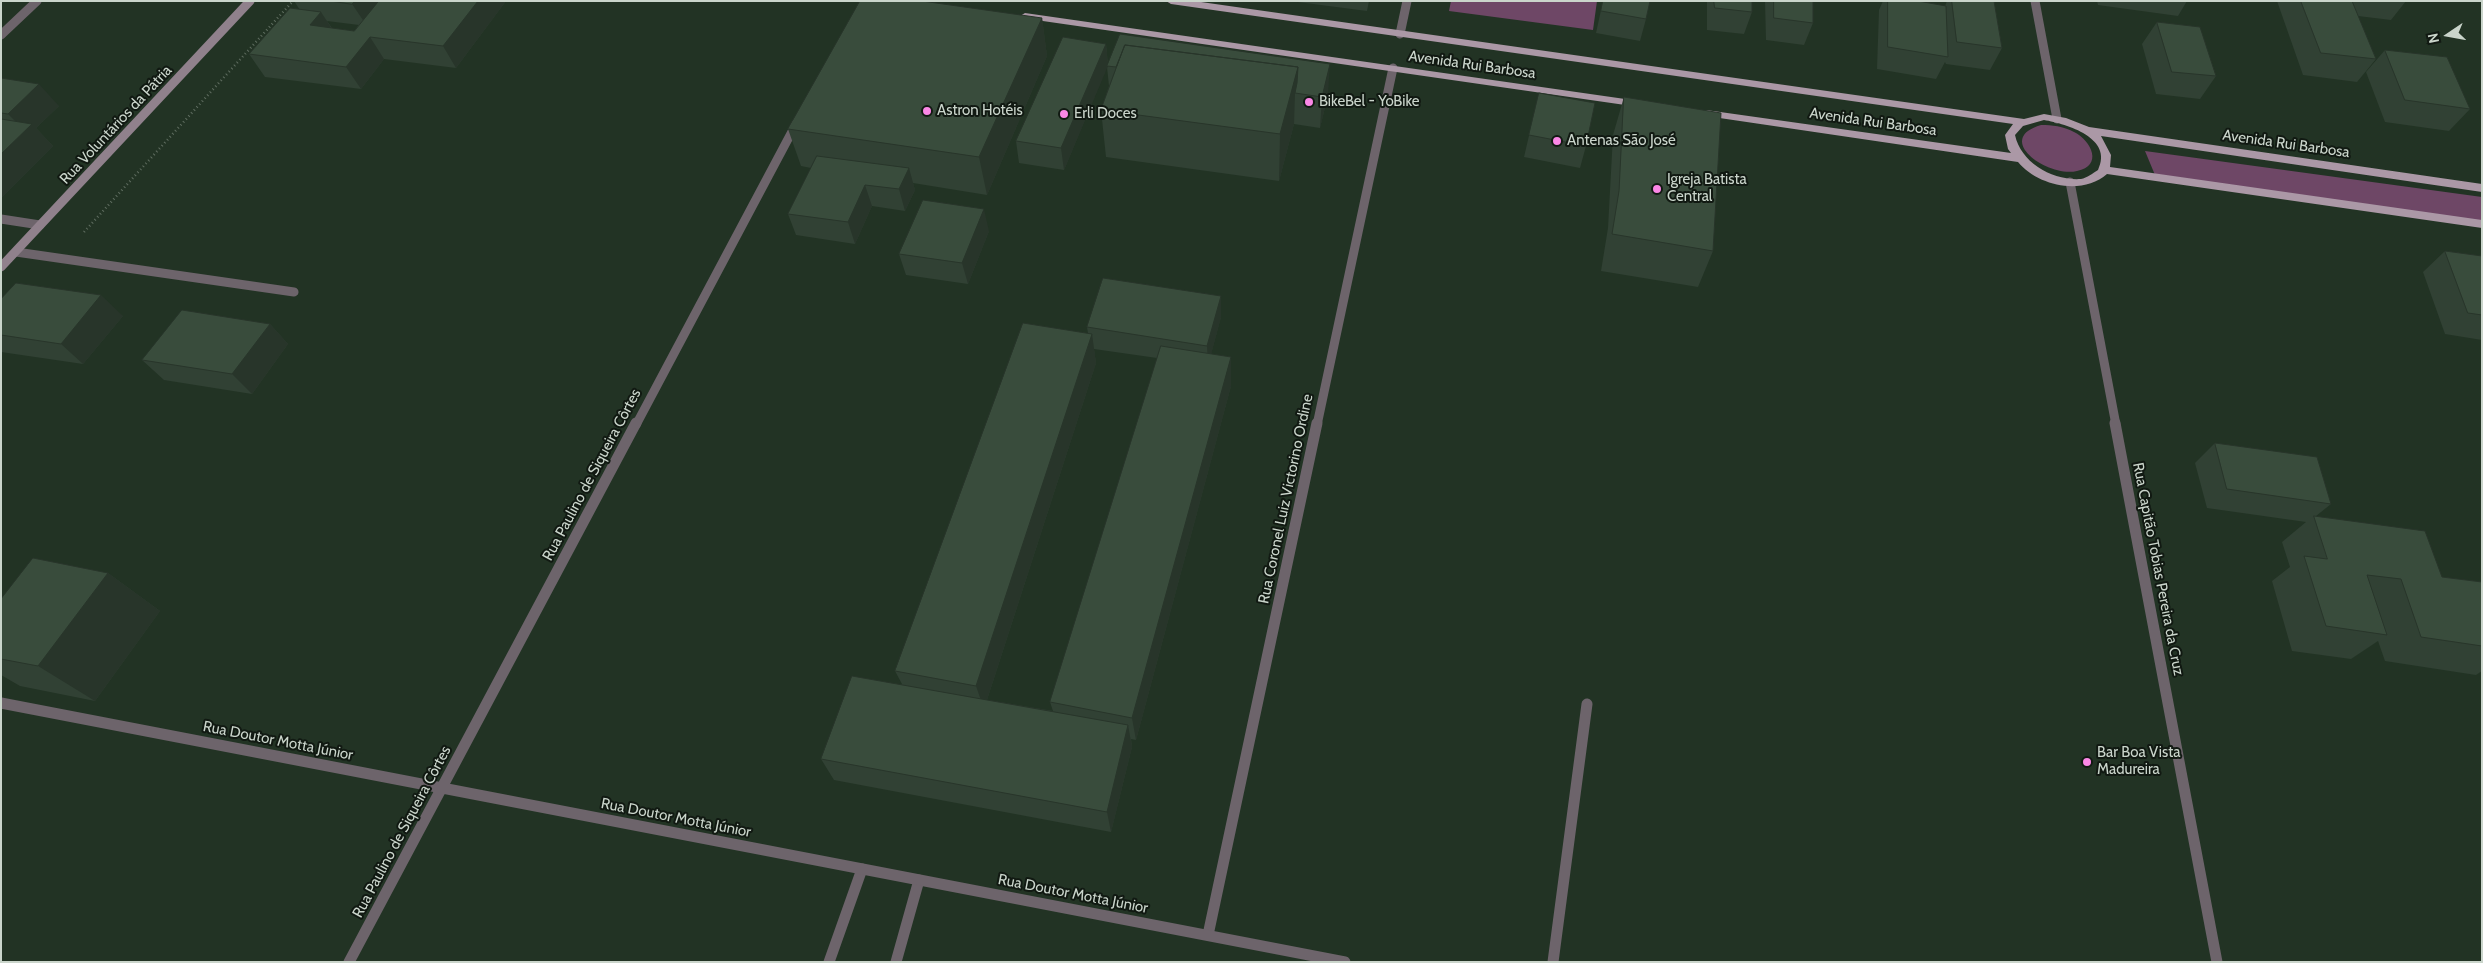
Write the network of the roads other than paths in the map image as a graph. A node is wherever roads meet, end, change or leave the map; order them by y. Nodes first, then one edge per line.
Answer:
1 (37, 1) edge
2 (250, 1) edge
3 (1171, 1) edge
4 (1407, 1) edge
5 (2035, 1) edge
6 (1017, 15) edge
7 (1400, 34) junction
8 (1, 35) edge
9 (1393, 68) junction
10 (1650, 105) edge
11 (1699, 112) edge
12 (800, 116) edge
13 (2057, 119) junction
14 (2024, 122) junction
15 (2086, 130) junction
16 (2018, 158) junction
17 (2104, 170) junction
18 (2070, 182) junction
19 (2482, 188) edge
20 (1, 219) edge
21 (2482, 224) edge
22 (40, 225) junction
23 (16, 252) junction
24 (1, 267) edge
25 (294, 292) dead end
26 (1, 703) edge
27 (1587, 704) dead end
28 (442, 788) junction
29 (862, 869) junction
30 (919, 880) junction
31 (1208, 936) junction
32 (349, 962) edge
33 (829, 962) edge
34 (896, 962) edge
35 (1345, 962) edge
36 (1553, 962) edge
37 (2217, 962) edge

1 - 8 street
2 - 22 main road, Rua Voluntários da Pátria
3 - 7 main road, Avenida Rui Barbosa
4 - 7 street
5 - 13 street
6 - 9 main road, Avenida Rui Barbosa
7 - 14 main road, Avenida Rui Barbosa
9 - 10 main road, Avenida Rui Barbosa
9 - 31 street, Rua Coronel Luiz Victorino Ordine
11 - 16 main road, Avenida Rui Barbosa
12 - 28 street, Rua Paulino de Siqueira Côrtes
13 - 14 main road
13 - 15 main road
14 - 16 main road
15 - 17 main road
15 - 19 main road, Avenida Rui Barbosa
16 - 18 main road
17 - 18 main road
17 - 21 main road
18 - 37 street, Rua Capitão Tobias Pereira da Cruz
20 - 22 street
22 - 23 main road, Rua Voluntários da Pátria
23 - 24 main road, Rua Voluntários da Pátria
23 - 25 street
26 - 28 street, Rua Doutor Motta Júnior
27 - 36 street
28 - 29 street, Rua Doutor Motta Júnior
28 - 32 street, Rua Paulino de Siqueira Côrtes
29 - 30 street, Rua Doutor Motta Júnior
29 - 33 street
30 - 31 street, Rua Doutor Motta Júnior
30 - 34 street
31 - 35 street, Rua Doutor Motta Júnior

